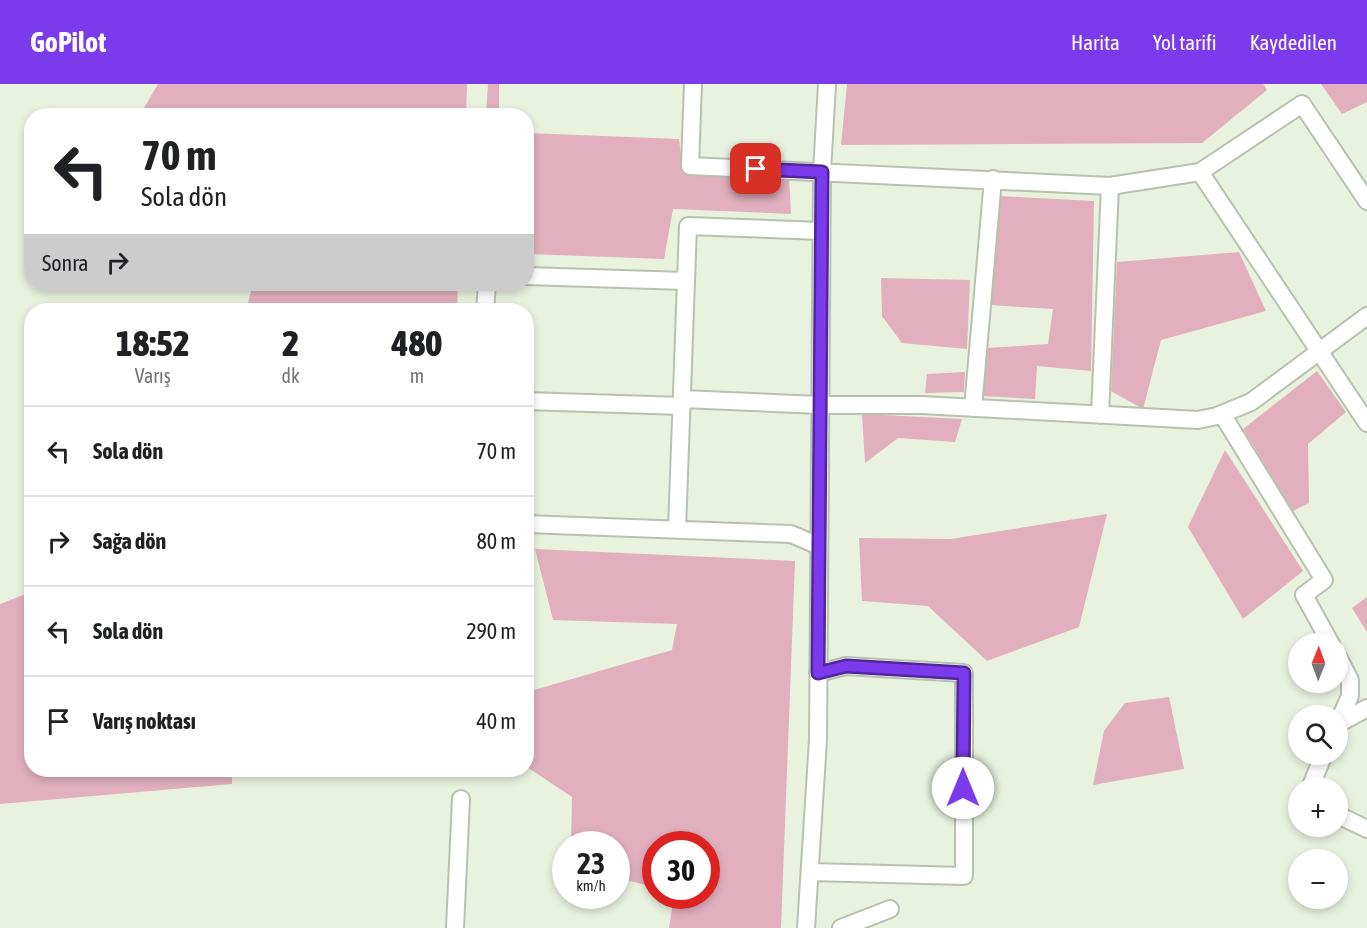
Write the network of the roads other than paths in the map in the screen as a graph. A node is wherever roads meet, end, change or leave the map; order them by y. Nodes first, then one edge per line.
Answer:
1 (693, 84) edge
2 (827, 84) edge
3 (822, 172) junction
4 (1200, 172) junction
5 (993, 179) junction
6 (1110, 186) junction
7 (1367, 201) edge
8 (821, 231) junction
9 (534, 276) edge
10 (686, 281) junction
11 (1367, 316) edge
12 (1321, 352) junction
13 (534, 401) edge
14 (682, 402) junction
15 (820, 405) junction
16 (973, 408) junction
17 (1222, 414) junction
18 (1100, 415) junction
19 (1367, 423) edge
20 (534, 524) edge
21 (677, 529) junction
22 (819, 546) junction
23 (1325, 633) edge
24 (818, 673) junction
25 (1348, 676) edge
26 (1346, 705) edge
27 (1367, 708) edge
28 (1348, 718) edge
29 (461, 799) dead end
30 (1348, 820) edge
31 (1367, 829) edge
32 (811, 872) junction
33 (890, 909) dead end
34 (455, 928) edge
35 (806, 928) edge
36 (841, 928) edge

1 - 3 street
2 - 3 street
3 - 5 street
3 - 8 street
4 - 6 street
4 - 7 street
4 - 12 street
5 - 6 street
5 - 16 street
6 - 18 street
8 - 10 street
8 - 15 street
9 - 10 street
10 - 14 street
11 - 12 street
12 - 17 street
12 - 19 street
13 - 14 street
14 - 15 street
14 - 21 street
15 - 16 street
15 - 22 street
16 - 18 street
17 - 18 street
17 - 23 street
20 - 21 street
21 - 22 street
22 - 24 street
24 - 32 street
24 - 32 street
25 - 26 street
27 - 28 street
29 - 34 street
30 - 31 street
32 - 35 street
33 - 36 street

